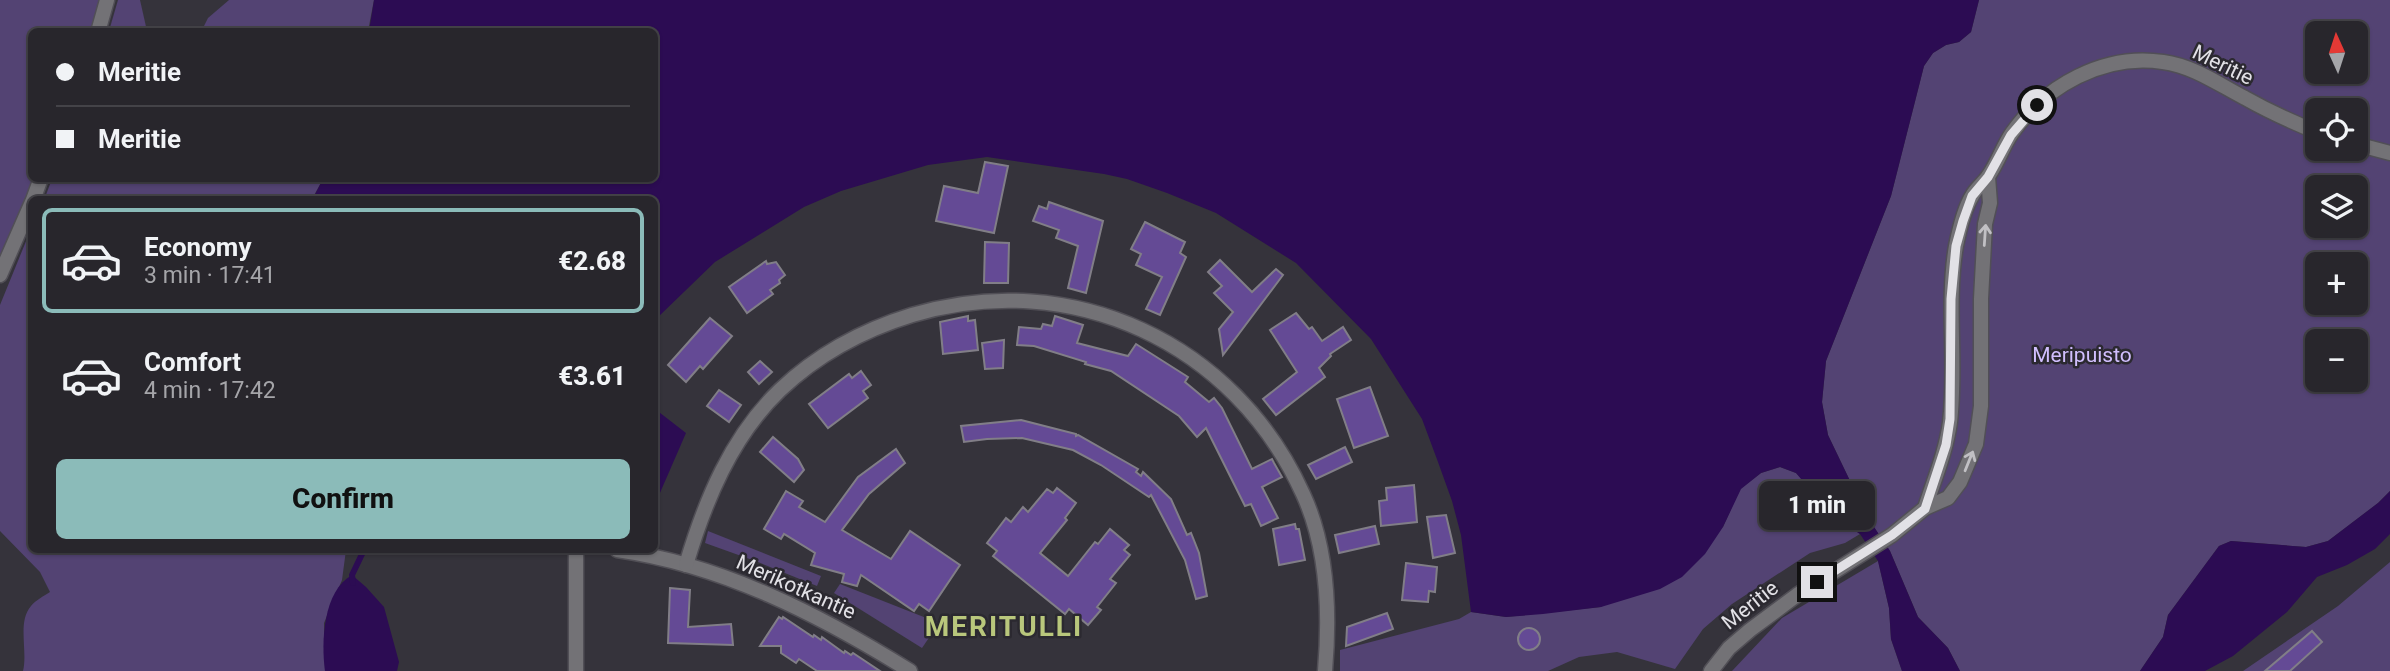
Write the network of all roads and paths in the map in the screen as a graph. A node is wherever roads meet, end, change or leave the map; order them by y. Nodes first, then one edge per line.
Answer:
1 (107, 0) edge
2 (99, 28) edge
3 (2305, 127) edge
4 (2368, 147) edge
5 (2390, 153) edge
6 (1988, 177) junction
7 (28, 210) edge
8 (0, 275) edge
9 (1925, 509) junction
10 (576, 553) edge
11 (631, 553) edge
12 (686, 565) junction
13 (576, 671) edge
14 (910, 671) edge
15 (1325, 671) edge
16 (1711, 671) edge

1 - 2 street
3 - 6 street, Meritie
4 - 5 street
6 - 9 street, Meritie
9 -> 6 street, Meritie
7 - 8 street
9 - 16 street, Meritie
10 - 13 street
11 - 12 street, Merikotkantie
12 - 14 street, Merikotkantie
12 - 15 street

